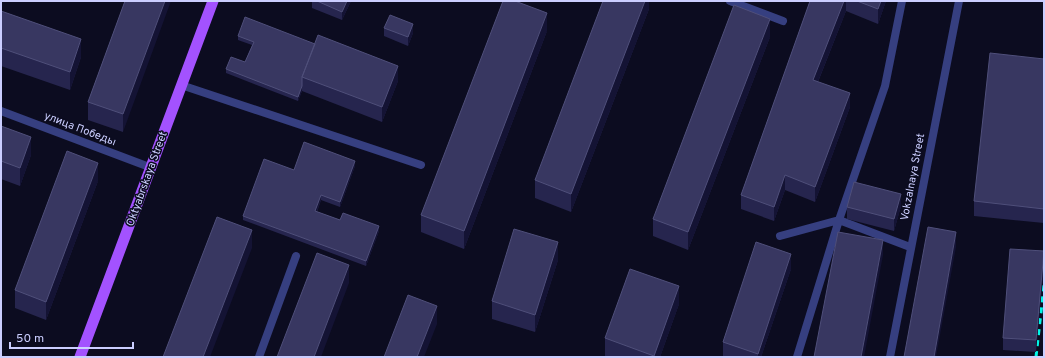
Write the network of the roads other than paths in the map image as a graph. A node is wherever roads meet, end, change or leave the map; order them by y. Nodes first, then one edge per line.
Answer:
1 (213, 1) edge
2 (730, 1) edge
3 (902, 1) edge
4 (959, 1) edge
5 (783, 21) dead end
6 (181, 85) junction
7 (1, 111) edge
8 (421, 165) dead end
9 (152, 168) junction
10 (838, 220) junction
11 (780, 236) dead end
12 (910, 247) junction
13 (296, 256) dead end
14 (80, 357) edge
15 (259, 357) edge
16 (797, 357) edge
17 (890, 357) edge

1 - 6 main road, Oktyabrskaya Street
2 - 5 street
3 - 10 street
4 - 12 street, Vokzalnaya Street
6 - 8 street
6 - 9 main road, Oktyabrskaya Street
7 - 9 street, улица Победы
9 - 14 main road, Oktyabrskaya Street
10 - 11 street
10 - 12 street
10 - 16 street
12 - 17 street, Vokzalnaya Street
13 - 15 street

